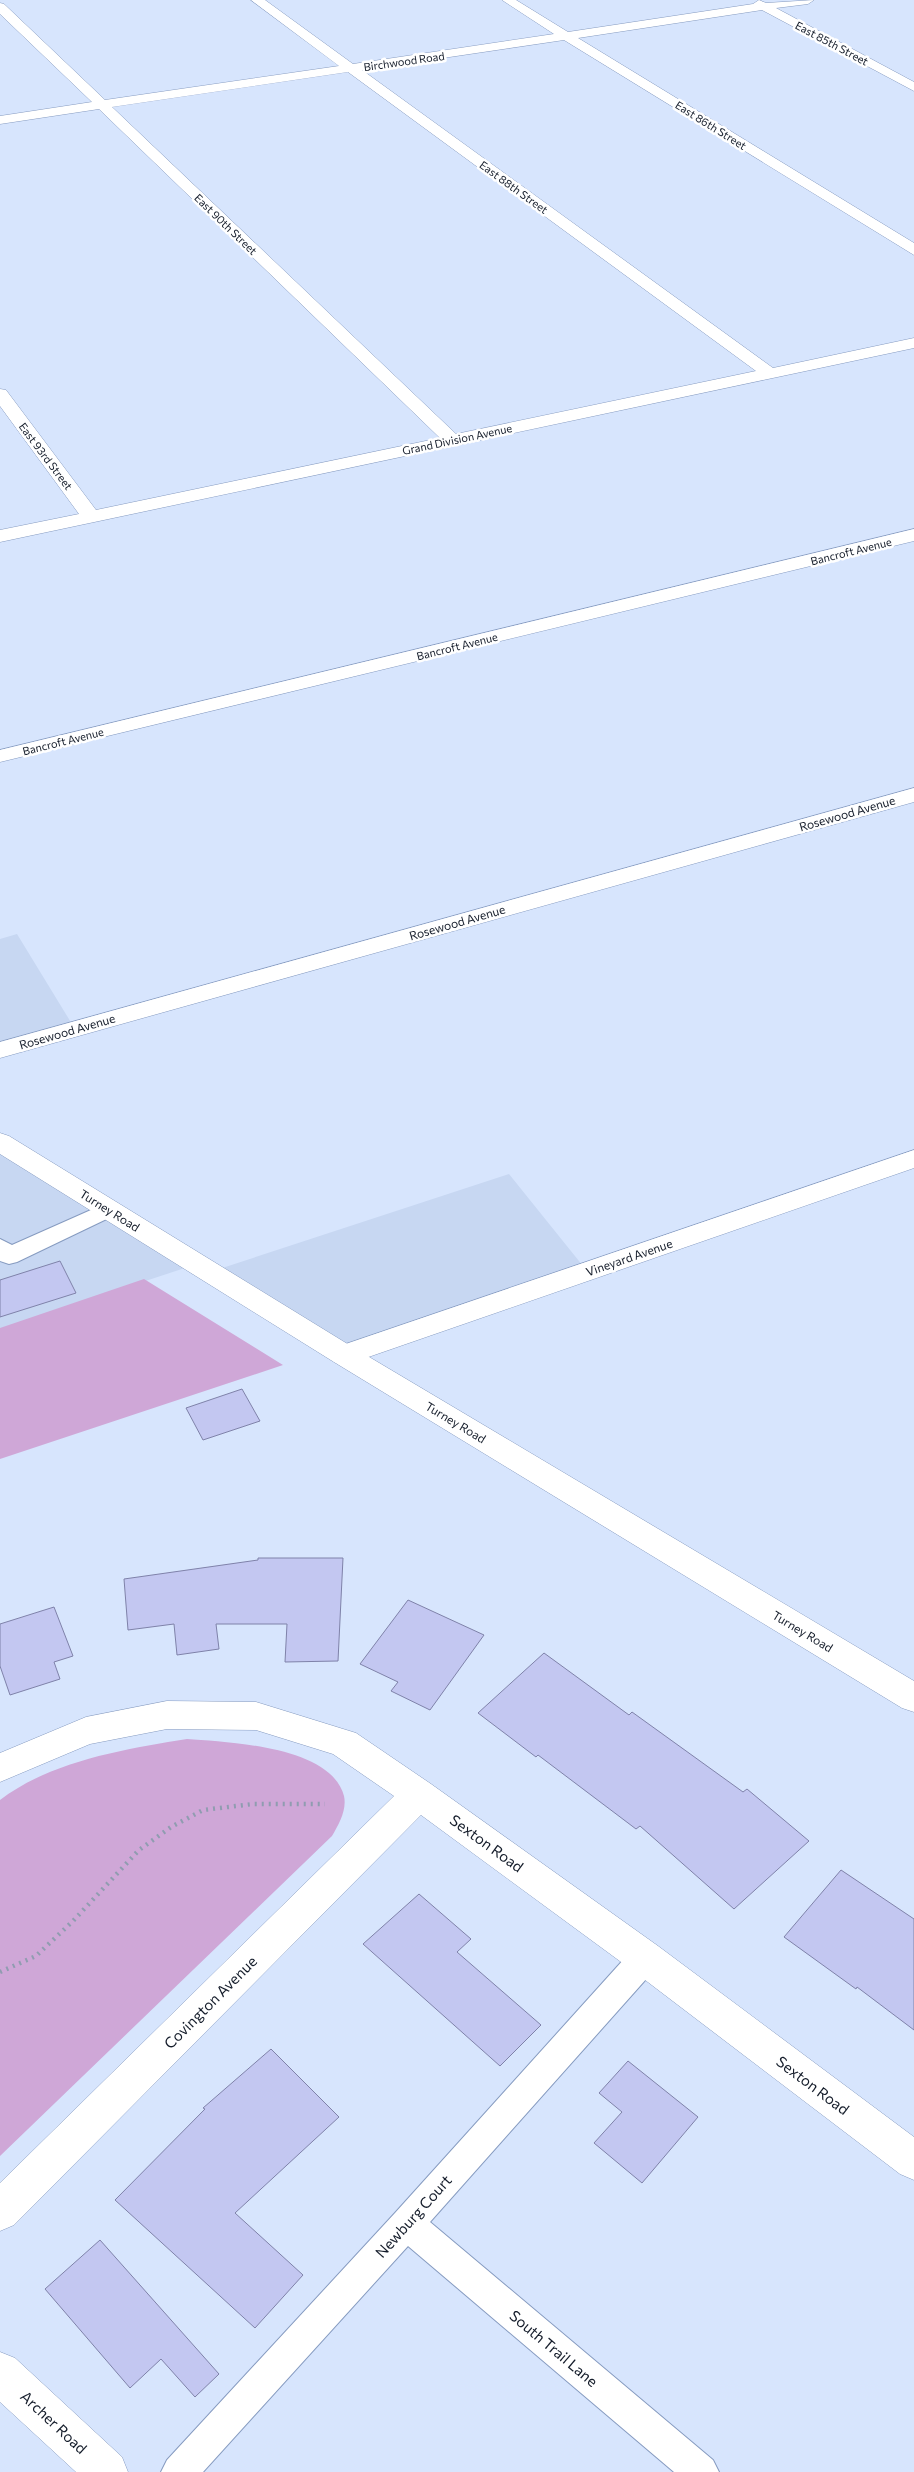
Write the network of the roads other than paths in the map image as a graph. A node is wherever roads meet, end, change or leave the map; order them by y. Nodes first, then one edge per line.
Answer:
1 (257, 0) edge
2 (508, 0) edge
3 (750, 0) edge
4 (808, 0) edge
5 (0, 7) edge
6 (763, 7) junction
7 (568, 36) junction
8 (351, 68) junction
9 (914, 87) edge
10 (102, 105) junction
11 (0, 120) edge
12 (914, 250) edge
13 (914, 343) edge
14 (771, 374) junction
15 (0, 394) edge
16 (452, 440) junction
17 (92, 518) junction
18 (914, 535) edge
19 (0, 536) edge
20 (0, 756) edge
21 (914, 795) edge
22 (0, 1050) edge
23 (0, 1142) edge
24 (914, 1160) edge
25 (109, 1209) junction
26 (0, 1248) edge
27 (344, 1355) junction
28 (914, 1698) edge
29 (0, 1768) edge
30 (419, 1794) junction
31 (645, 1958) junction
32 (914, 2161) edge
33 (0, 2211) edge
34 (407, 2224) junction
35 (0, 2373) edge
36 (107, 2472) edge
37 (179, 2472) edge
38 (701, 2472) edge

1 - 8 street, East 88th Street
2 - 7 street, East 86th Street
3 - 6 street, East 85th Street
4 - 6 street, Birchwood Road
5 - 10 street, East 90th Street
6 - 7 street, Birchwood Road
6 - 9 street, East 85th Street
7 - 8 street, Birchwood Road
7 - 12 street, East 86th Street
8 - 10 street, Birchwood Road
8 - 14 street, East 88th Street
10 - 11 street, Birchwood Road
10 - 16 street, East 90th Street
13 - 14 street, Grand Division Avenue
14 - 16 street, Grand Division Avenue
15 - 17 street, East 93rd Street
16 - 17 street, Grand Division Avenue
17 - 19 street, Grand Division Avenue
18 - 20 street, Bancroft Avenue
21 - 22 street, Rosewood Avenue
23 - 25 street, Turney Road
24 - 27 street, Vineyard Avenue
25 - 26 lane
25 - 27 street, Turney Road
27 - 28 street, Turney Road
29 - 30 street, Sexton Road
30 - 31 street, Sexton Road
30 - 33 street, Covington Avenue
31 - 32 street, Sexton Road
31 - 34 lane, Newburg Court
34 - 37 lane, Newburg Court
34 - 38 lane, South Trail Lane
35 - 36 street, Archer Road

